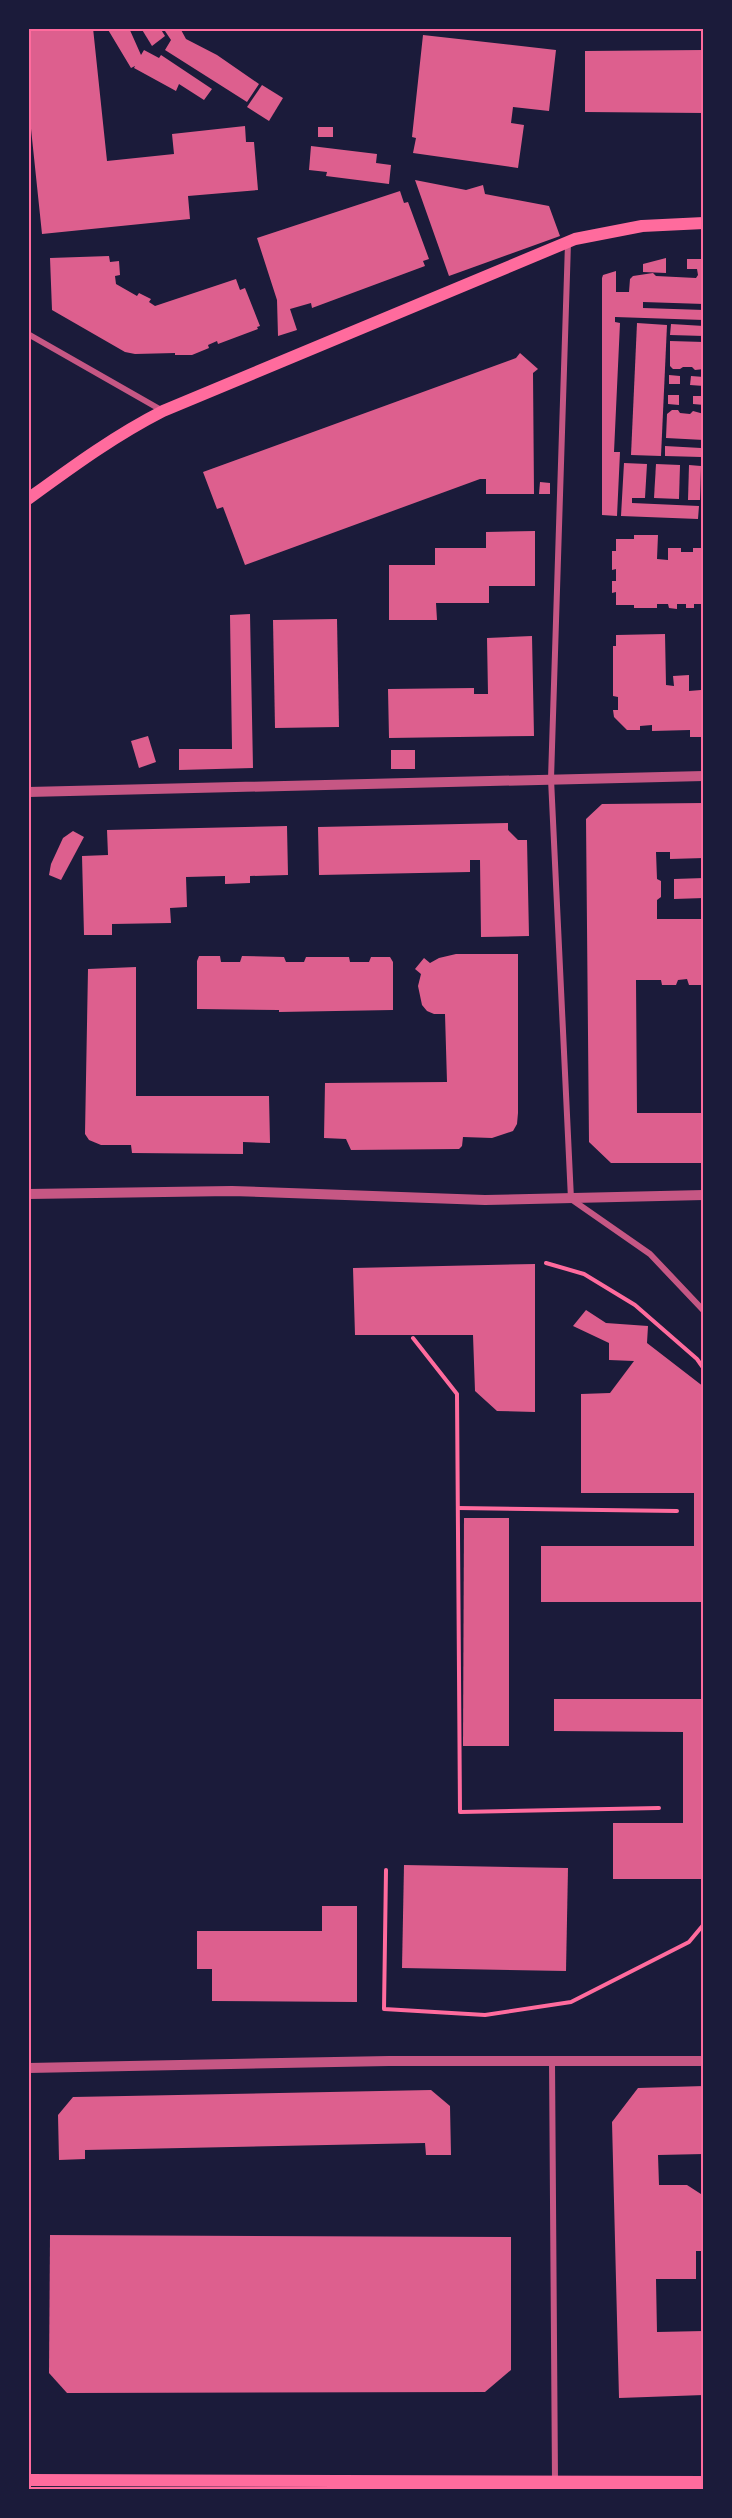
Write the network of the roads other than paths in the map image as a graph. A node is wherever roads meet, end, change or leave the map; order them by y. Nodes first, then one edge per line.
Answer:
1 (704, 223) edge
2 (568, 242) junction
3 (28, 334) edge
4 (163, 411) junction
5 (28, 499) edge
6 (704, 776) edge
7 (551, 779) junction
8 (28, 792) edge
9 (28, 1194) edge
10 (704, 1195) edge
11 (571, 1199) junction
12 (704, 1311) edge
13 (552, 2061) junction
14 (704, 2061) edge
15 (28, 2068) edge
16 (28, 2480) edge
17 (555, 2481) junction
18 (704, 2482) edge

1 - 2 main road
2 - 4 main road
2 - 7 street
3 - 4 street
4 - 5 main road
6 - 7 street
7 - 8 street
7 - 11 street
9 - 11 street
10 - 11 street
11 - 12 street
13 - 14 street
13 - 15 street
13 - 17 street
16 - 17 main road
17 - 18 main road

